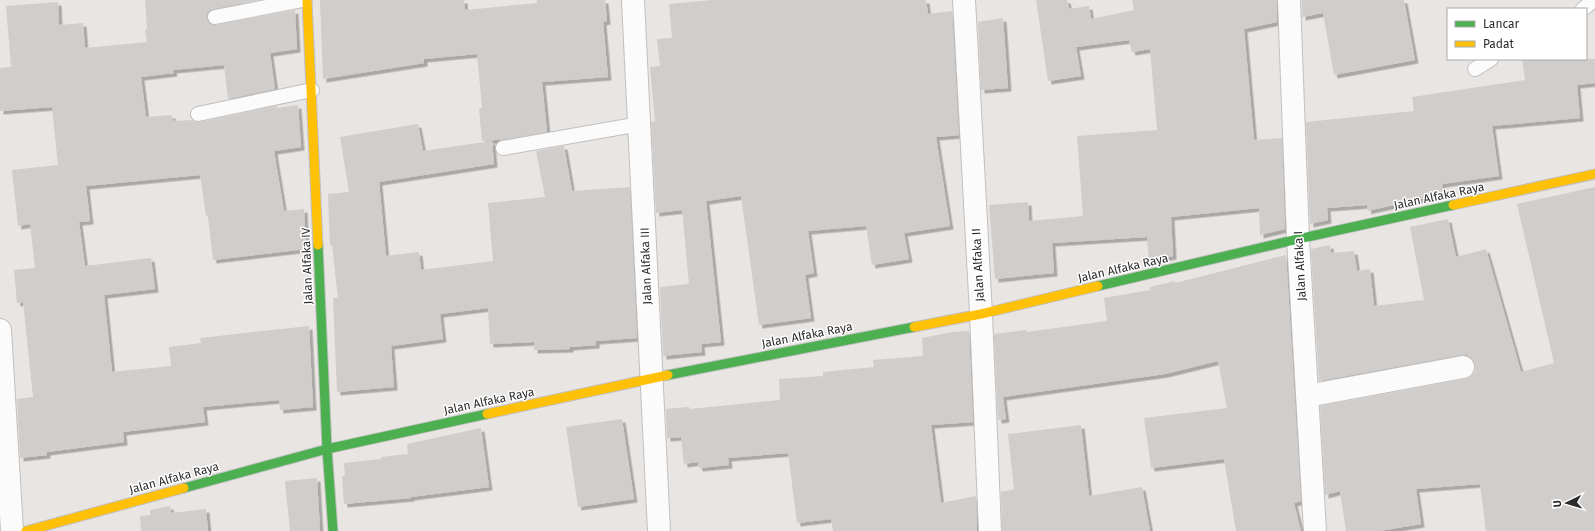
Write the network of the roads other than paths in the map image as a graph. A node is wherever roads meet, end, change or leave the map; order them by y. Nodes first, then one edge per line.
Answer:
1 (303, 0) edge
2 (307, 0) edge
3 (633, 0) edge
4 (964, 0) edge
5 (1289, 0) edge
6 (1594, 0) edge
7 (1583, 8) edge
8 (215, 17) dead end
9 (1488, 60) edge
10 (1475, 69) dead end
11 (312, 90) junction
12 (198, 114) dead end
13 (640, 124) junction
14 (503, 148) dead end
15 (1595, 174) edge
16 (1298, 239) junction
17 (981, 314) junction
18 (0, 330) edge
19 (1463, 367) dead end
20 (650, 378) junction
21 (1306, 396) junction
22 (327, 449) junction
23 (12, 531) edge
24 (26, 531) edge
25 (333, 531) edge
26 (659, 531) edge
27 (990, 531) edge
28 (1315, 531) edge

1 - 8 lane
2 - 11 street, Jalan Alfaka IV
3 - 13 street, Jalan Alfaka III
4 - 17 street, Jalan Alfaka II
5 - 16 street, Jalan Alfaka I
6 - 7 lane
9 - 10 lane
11 - 12 lane
11 - 22 street, Jalan Alfaka IV
13 - 14 lane
13 - 20 street, Jalan Alfaka III
15 - 16 street, Jalan Alfaka Raya
16 - 17 street, Jalan Alfaka Raya
16 - 21 street, Jalan Alfaka I
17 - 20 street, Jalan Alfaka Raya
17 - 27 street, Jalan Alfaka II
18 - 23 street
19 - 21 street
20 - 22 street, Jalan Alfaka Raya
20 - 26 street, Jalan Alfaka III
21 - 28 street, Jalan Alfaka I
22 - 24 street, Jalan Alfaka Raya
22 - 25 street, Jalan Alfaka IV

